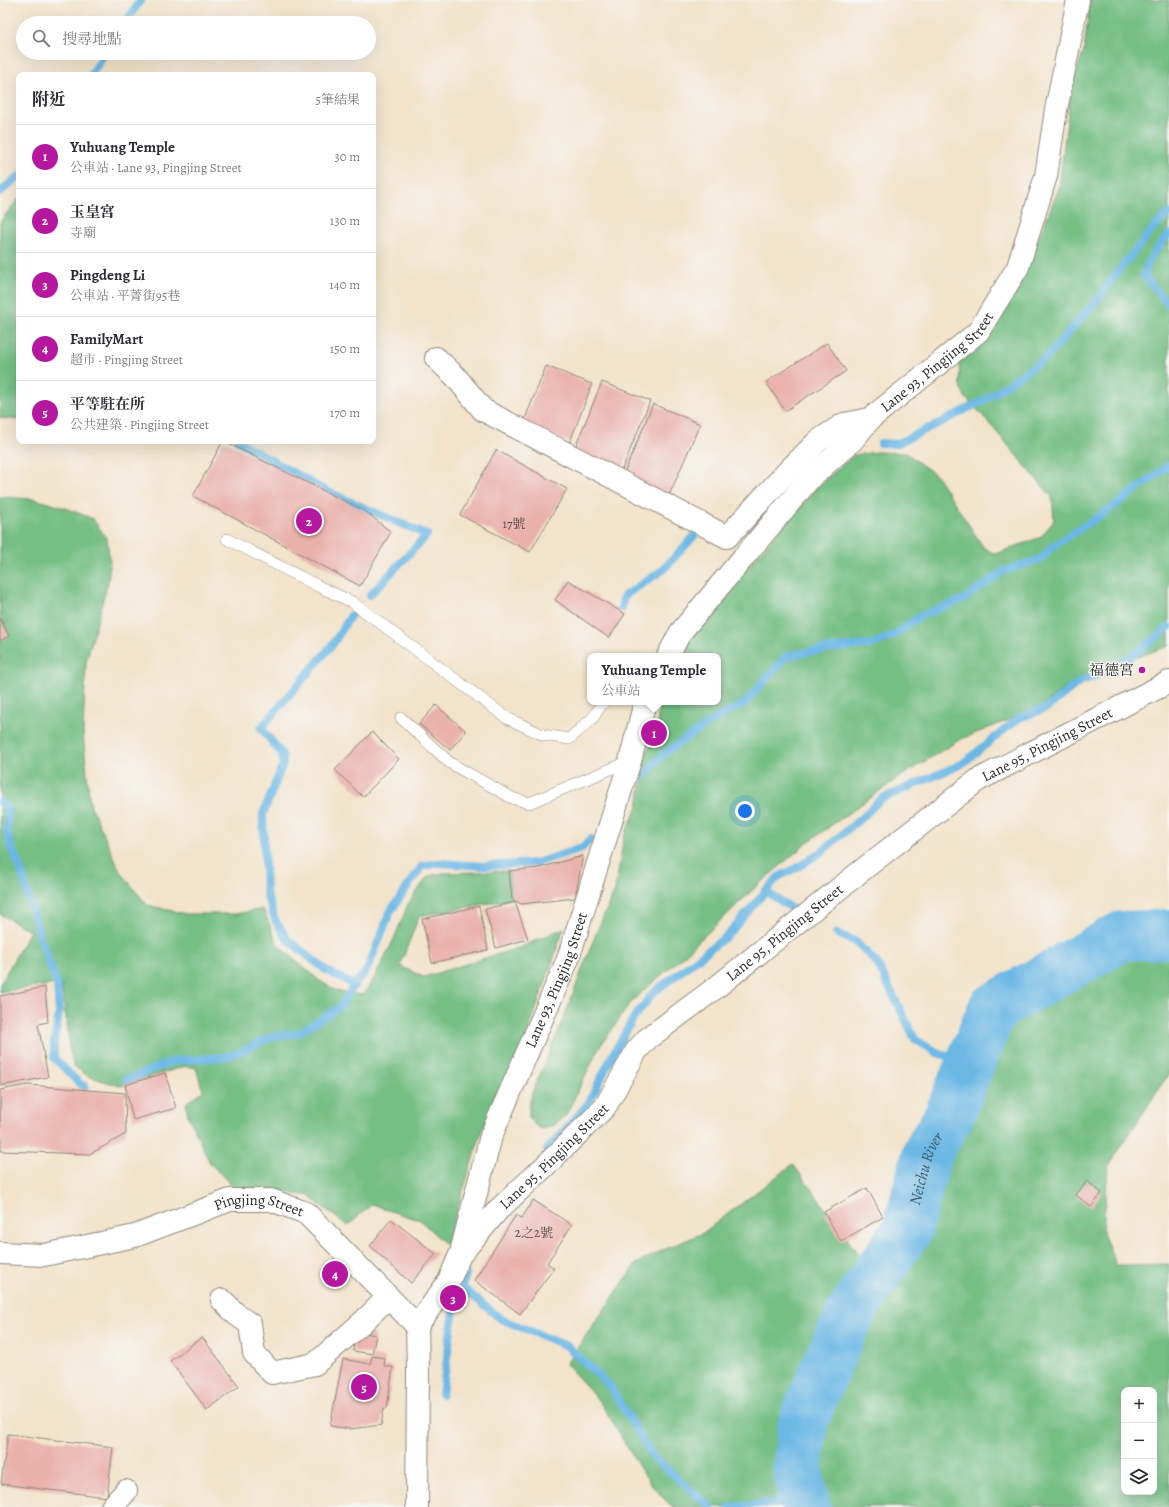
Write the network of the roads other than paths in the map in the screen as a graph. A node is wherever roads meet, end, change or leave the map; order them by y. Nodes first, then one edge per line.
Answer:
1 (1078, 0) edge
2 (436, 358) dead end
3 (870, 419) junction
4 (228, 539) dead end
5 (670, 653) edge
6 (1169, 682) edge
7 (601, 705) edge
8 (645, 705) edge
9 (401, 718) dead end
10 (630, 761) junction
11 (0, 1253) edge
12 (460, 1255) junction
13 (388, 1297) junction
14 (222, 1300) dead end
15 (417, 1326) junction
16 (126, 1491) dead end
17 (112, 1507) edge
18 (418, 1507) edge

1 - 3 street, Lane 93, Pingjing Street
2 - 3 street
3 - 5 street, Lane 93, Pingjing Street
4 - 7 lane
6 - 12 street, Lane 95, Pingjing Street
8 - 10 street, Lane 93, Pingjing Street
9 - 10 lane
10 - 12 street, Lane 93, Pingjing Street
11 - 13 street, Pingjing Street
12 - 15 street
13 - 14 street
13 - 15 street, Pingjing Street
15 - 18 street
16 - 17 street

